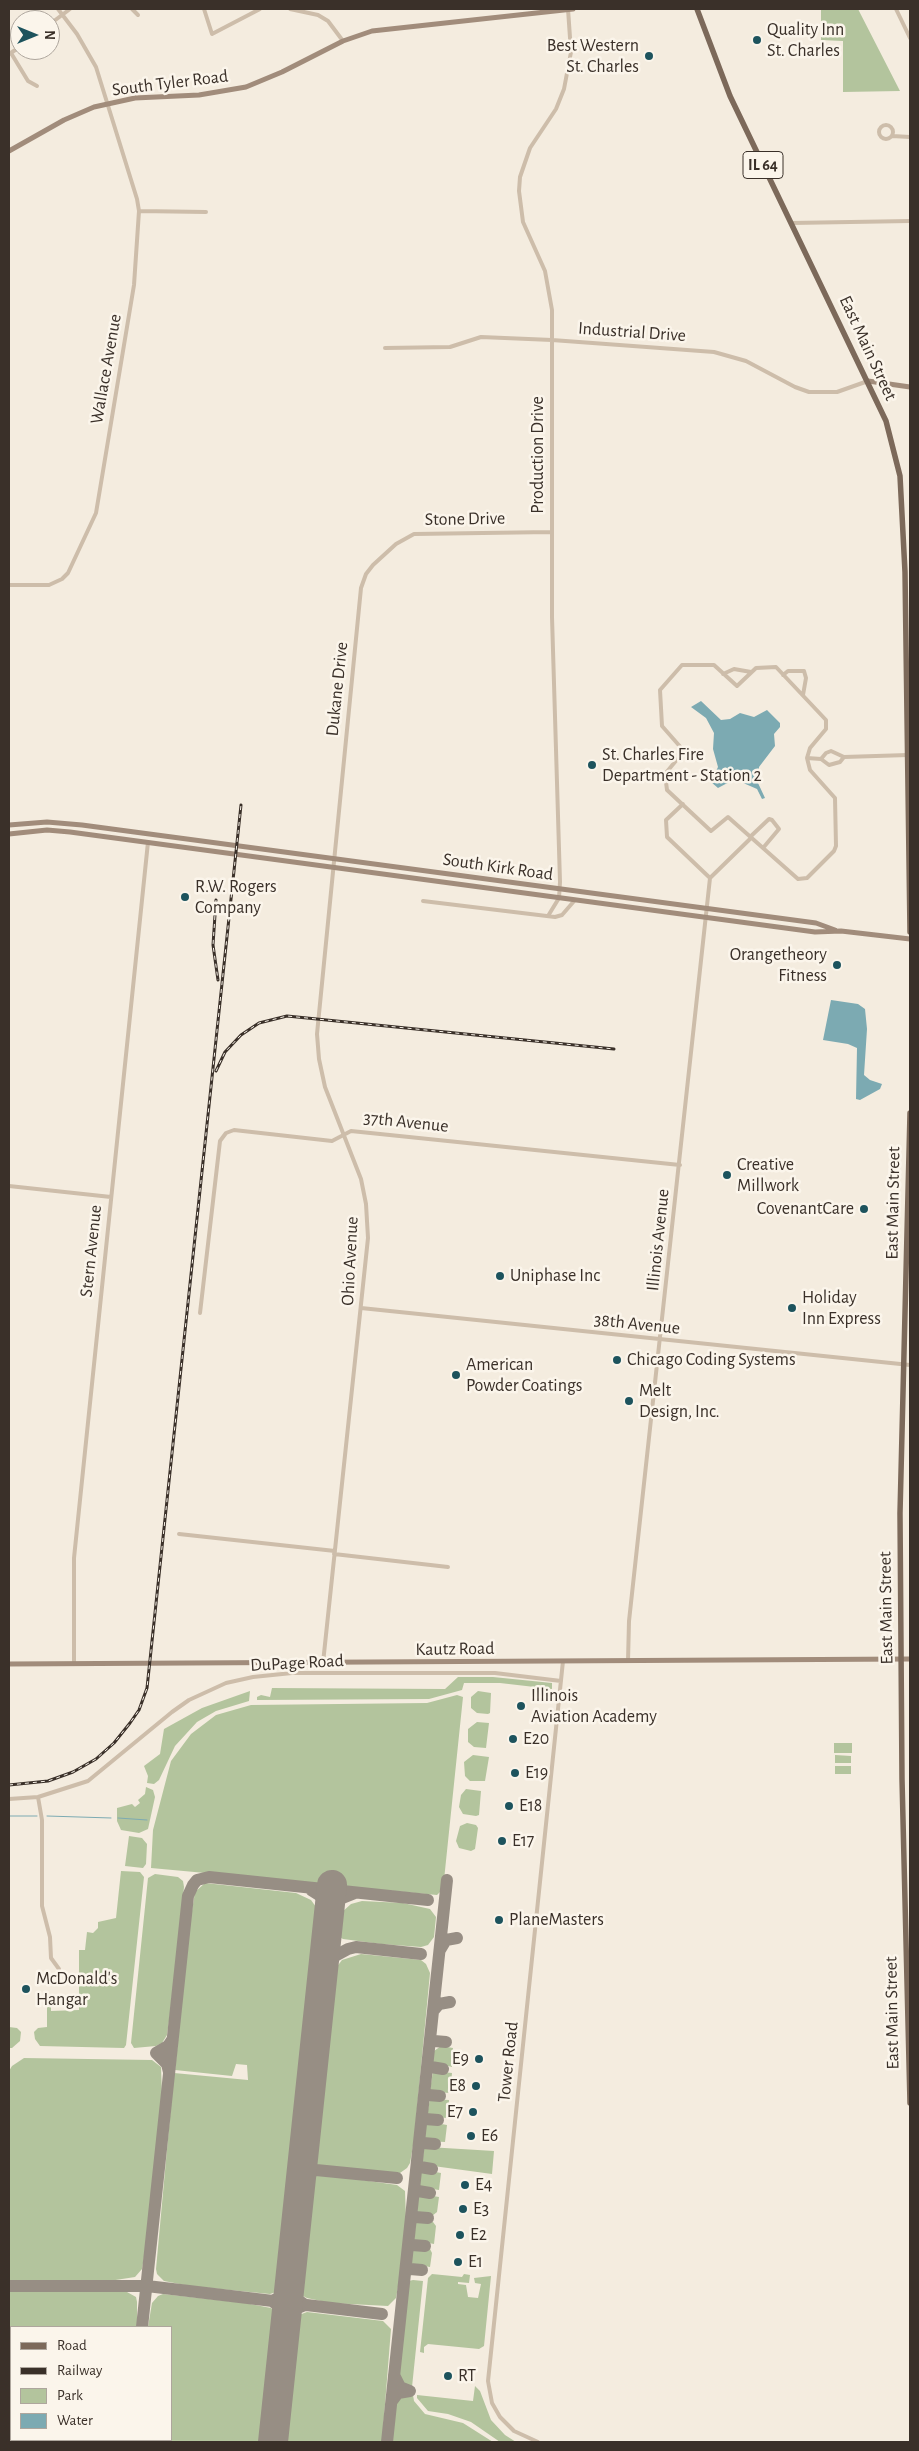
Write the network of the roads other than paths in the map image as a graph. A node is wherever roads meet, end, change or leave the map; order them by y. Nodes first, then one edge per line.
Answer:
1 (58, 9) edge
2 (70, 9) edge
3 (132, 9) edge
4 (204, 9) edge
5 (260, 9) edge
6 (290, 9) edge
7 (568, 9) edge
8 (573, 9) edge
9 (697, 9) edge
10 (896, 9) edge
11 (62, 14) junction
12 (138, 15) dead end
13 (910, 38) edge
14 (343, 41) junction
15 (14, 60) edge
16 (36, 86) dead end
17 (108, 104) junction
18 (892, 136) dead end
19 (910, 137) edge
20 (9, 151) edge
21 (139, 211) junction
22 (206, 212) dead end
23 (910, 221) edge
24 (792, 224) junction
25 (552, 340) junction
26 (385, 348) dead end
27 (868, 381) junction
28 (910, 387) edge
29 (551, 532) junction
30 (410, 536) joint
31 (9, 585) edge
32 (908, 629) edge
33 (751, 672) junction
34 (723, 674) junction
35 (783, 674) junction
36 (803, 695) junction
37 (909, 755) edge
38 (844, 757) junction
39 (807, 758) junction
40 (821, 758) junction
41 (910, 790) edge
42 (683, 804) junction
43 (9, 825) edge
44 (9, 834) edge
45 (751, 838) junction
46 (148, 842) junction
47 (763, 848) junction
48 (333, 859) junction
49 (332, 867) junction
50 (710, 878) junction
51 (560, 889) junction
52 (559, 898) junction
53 (575, 900) junction
54 (423, 901) dead end
55 (707, 908) junction
56 (548, 916) junction
57 (706, 917) junction
58 (842, 931) junction
59 (910, 932) edge
60 (910, 940) edge
61 (910, 1113) edge
62 (344, 1133) junction
63 (680, 1165) junction
64 (9, 1186) edge
65 (110, 1197) junction
66 (361, 1308) junction
67 (200, 1313) dead end
68 (661, 1340) junction
69 (907, 1365) edge
70 (179, 1534) dead end
71 (335, 1552) junction
72 (448, 1567) dead end
73 (902, 1659) junction
74 (910, 1659) edge
75 (628, 1661) junction
76 (563, 1662) junction
77 (9, 1664) edge
78 (74, 1664) junction
79 (322, 1664) junction
80 (561, 1681) junction
81 (38, 1797) junction
82 (9, 1799) edge
83 (59, 1969) dead end
84 (910, 2103) edge
85 (538, 2442) edge

1 - 11 street, Wallace Avenue
2 - 11 street
3 - 12 street
4 - 5 street
6 - 14 street
7 - 8 main road, South Tyler Road
7 - 14 main road, South Tyler Road
7 - 25 street, Production Drive
9 - 24 main road, East Main Street / IL 64
10 - 13 street
11 - 17 street, Wallace Avenue
14 - 17 main road, South Tyler Road
15 - 16 street
17 - 20 main road, South Tyler Road
17 - 21 street, Wallace Avenue
18 - 19 street
21 - 22 street
21 - 31 street, Wallace Avenue
23 - 24 street
24 - 27 main road, East Main Street / IL 64
25 - 26 street, Industrial Drive
25 - 27 street, Industrial Drive
25 - 29 street, Production Drive
27 - 28 main road
27 - 32 main road, East Main Street / IL 64
29 - 30 street, Stone Drive
29 - 51 street, Production Drive
30 - 48 street, Dukane Drive
32 - 37 main road, East Main Street / IL 64
33 - 34 street
33 - 34 street
33 - 35 street
34 - 42 street
35 - 36 street
35 - 36 street
36 - 39 street
37 - 38 street
37 - 41 main road, East Main Street / IL 64
37 - 59 main road, East Main Street / IL 64
38 - 40 street
38 - 40 street
39 - 40 street
39 - 47 street
42 - 45 street
42 - 50 street
43 - 48 main road, South Kirk Road
44 - 46 main road, South Kirk Road
45 - 47 street
45 - 47 street
45 - 50 street
46 - 49 main road, South Kirk Road
46 - 65 street, Stern Avenue
48 - 49 street, Dukane Drive
48 - 51 main road, South Kirk Road
49 - 52 main road, South Kirk Road
49 - 62 street, Ohio Avenue
50 - 55 street, Illinois Avenue
51 - 52 street, Production Drive
51 - 55 main road, South Kirk Road
52 - 53 main road, South Kirk Road
52 - 56 street, Production Drive
53 - 56 street
53 - 57 main road, South Kirk Road
54 - 56 street
55 - 57 street, Illinois Avenue
55 - 58 main road, South Kirk Road
57 - 58 main road, South Kirk Road
57 - 63 street, Illinois Avenue
58 - 60 main road, South Kirk Road
61 - 69 main road, East Main Street
62 - 63 street, 37th Avenue
62 - 66 street, Ohio Avenue
62 - 67 street, 37th Avenue
63 - 68 street, Illinois Avenue
64 - 65 street
65 - 78 street, Stern Avenue
66 - 68 street, 38th Avenue
66 - 71 street, Ohio Avenue
68 - 69 street, 38th Avenue
68 - 75 street, Illinois Avenue
69 - 73 main road, East Main Street
70 - 71 street
71 - 72 street
71 - 79 street, Ohio Avenue
73 - 74 main road, Kautz Road
73 - 75 main road, Kautz Road
73 - 84 main road, East Main Street
75 - 76 main road, Kautz Road
76 - 79 main road, Kautz Road
76 - 80 street, Tower Road
77 - 78 main road, Kautz Road
78 - 79 main road, Kautz Road
80 - 81 street, DuPage Road
80 - 85 street, Tower Road
81 - 82 street, DuPage Road
81 - 83 street

